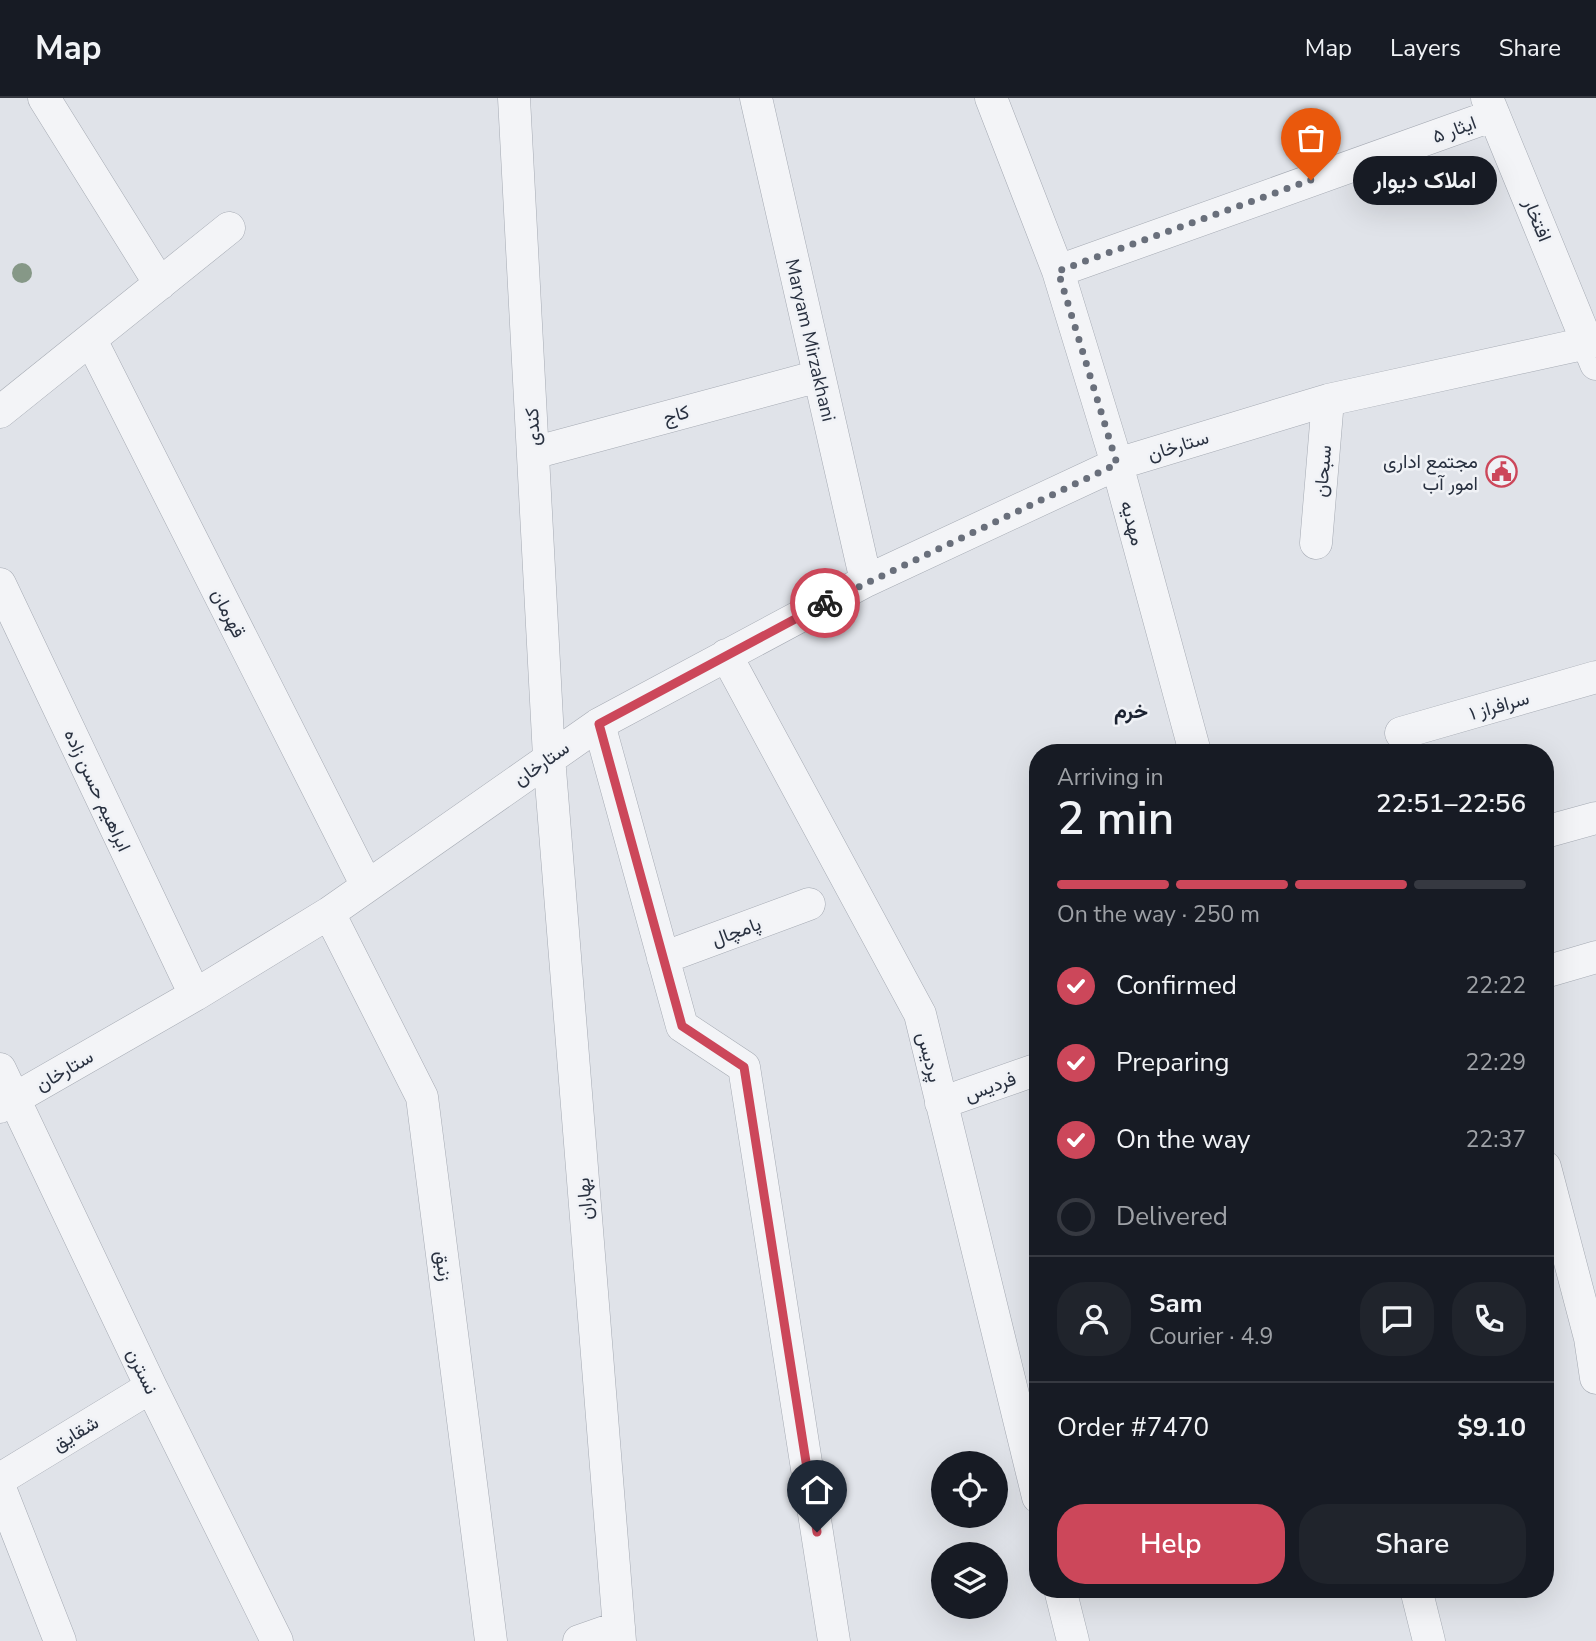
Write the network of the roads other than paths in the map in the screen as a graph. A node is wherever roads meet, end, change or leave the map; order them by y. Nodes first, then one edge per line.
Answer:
1 (44, 98) edge
2 (514, 98) edge
3 (756, 98) edge
4 (991, 98) edge
5 (1490, 106) edge
6 (229, 228) dead end
7 (1058, 271) junction
8 (160, 284) junction
9 (90, 340) junction
10 (1593, 349) edge
11 (819, 376) junction
12 (1328, 400) junction
13 (0, 412) edge
14 (533, 453) junction
15 (1117, 464) junction
16 (1316, 543) dead end
17 (866, 581) junction
18 (0, 584) edge
19 (726, 655) junction
20 (1596, 677) edge
21 (599, 724) junction
22 (1401, 733) dead end
23 (1193, 744) edge
24 (549, 757) junction
25 (1596, 818) edge
26 (1554, 830) edge
27 (367, 886) junction
28 (809, 904) dead end
29 (329, 913) junction
30 (1596, 957) edge
31 (663, 958) junction
32 (1554, 969) edge
33 (195, 995) junction
34 (0, 1069) edge
35 (1029, 1072) edge
36 (7, 1103) edge
37 (941, 1103) junction
38 (1554, 1199) edge
39 (1593, 1338) edge
40 (1596, 1378) edge
41 (151, 1387) junction
42 (1029, 1460) edge
43 (0, 1479) edge
44 (0, 1488) edge
45 (1062, 1598) edge
46 (1418, 1598) edge
47 (620, 1634) edge
48 (60, 1641) edge
49 (277, 1641) edge
50 (491, 1641) edge
51 (579, 1641) edge
52 (834, 1641) edge
53 (1073, 1641) edge
54 (1429, 1641) edge

1 - 8 street
2 - 14 street, کندی
3 - 11 street, Maryam Mirzakhani
4 - 7 street, مهدیه
5 - 7 street, ایثار ۵
5 - 10 street, افتخار
6 - 8 street
7 - 15 street, مهدیه
8 - 9 street
9 - 13 street
9 - 27 street, قهرمان
10 - 12 street, ستارخان
11 - 14 street, کاج
11 - 17 street, Maryam Mirzakhani
12 - 15 street, ستارخان
12 - 16 street, سبحان
14 - 24 street, کندی
15 - 17 street, ستارخان
15 - 23 street, مهدیه
17 - 19 street, ستارخان
18 - 33 street, ابراهیم حسن زاده
19 - 21 street, ستارخان
19 - 37 street, پردیس
20 - 22 street, سرافراز ۱
21 - 24 street, ستارخان
21 - 31 street
24 - 27 street, ستارخان
24 - 47 street, بهاران
25 - 26 street
27 - 29 street, ستارخان
28 - 31 street, پامچال
29 - 33 street, ستارخان
29 - 50 street, زنبق
30 - 32 street
31 - 52 street
33 - 36 street, ستارخان
34 - 36 street, نسترن
35 - 37 street, فردیس
36 - 41 street, نسترن
37 - 42 street, پردیس
38 - 39 street
39 - 40 street
41 - 43 street, شقایق
41 - 49 street, نسترن
44 - 48 street
45 - 53 street
46 - 54 street
47 - 51 street

